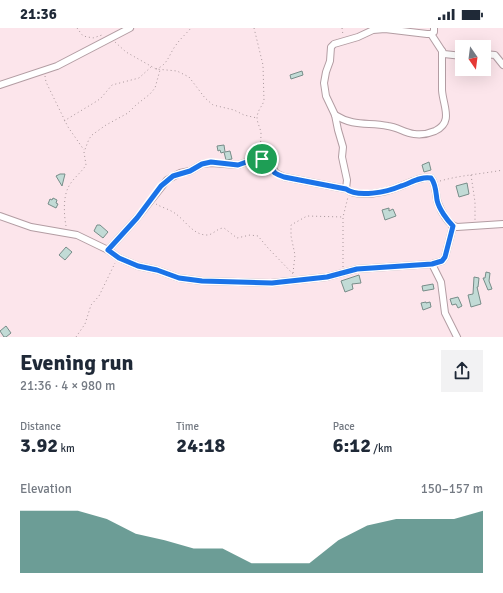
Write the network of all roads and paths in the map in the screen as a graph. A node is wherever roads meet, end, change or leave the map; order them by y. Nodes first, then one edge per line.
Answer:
1 (77, 28) edge
2 (130, 28) edge
3 (191, 28) edge
4 (254, 28) edge
5 (342, 28) edge
6 (433, 31) edge
7 (107, 37) junction
8 (344, 40) junction
9 (442, 51) junction
10 (455, 55) edge
11 (491, 55) edge
12 (503, 65) edge
13 (151, 67) junction
14 (156, 69) junction
15 (44, 70) junction
16 (160, 70) junction
17 (0, 85) edge
18 (335, 114) junction
19 (257, 118) junction
20 (64, 121) junction
21 (84, 151) junction
22 (262, 159) junction
23 (503, 170) edge
24 (470, 175) junction
25 (434, 183) junction
26 (348, 190) junction
27 (150, 202) junction
28 (0, 216) edge
29 (343, 217) junction
30 (503, 224) edge
31 (475, 225) junction
32 (453, 226) junction
33 (67, 233) junction
34 (108, 250) junction
35 (119, 258) junction
36 (432, 264) junction
37 (342, 273) junction
38 (76, 337) edge
39 (457, 337) edge

1 - 7 path
2 - 7 street
3 - 14 path
4 - 19 path
5 - 8 path
6 - 8 street
6 - 9 street
7 - 13 path
7 - 15 street
8 - 18 street
9 - 10 street
9 - 18 street
11 - 12 street
13 - 14 path
13 - 20 path
14 - 16 path
15 - 17 street
15 - 20 path
16 - 19 path
16 - 21 path
18 - 26 street
19 - 22 path
20 - 21 path
21 - 33 path
22 - 26 street
22 - 27 street
23 - 24 path
24 - 25 path
24 - 31 path
25 - 26 street
25 - 32 street
26 - 29 path
27 - 29 path
27 - 34 street
28 - 33 street
29 - 37 path
30 - 31 street
31 - 32 street
32 - 36 street
33 - 34 street
34 - 35 street
35 - 37 street
35 - 38 path
36 - 37 street
36 - 39 street

